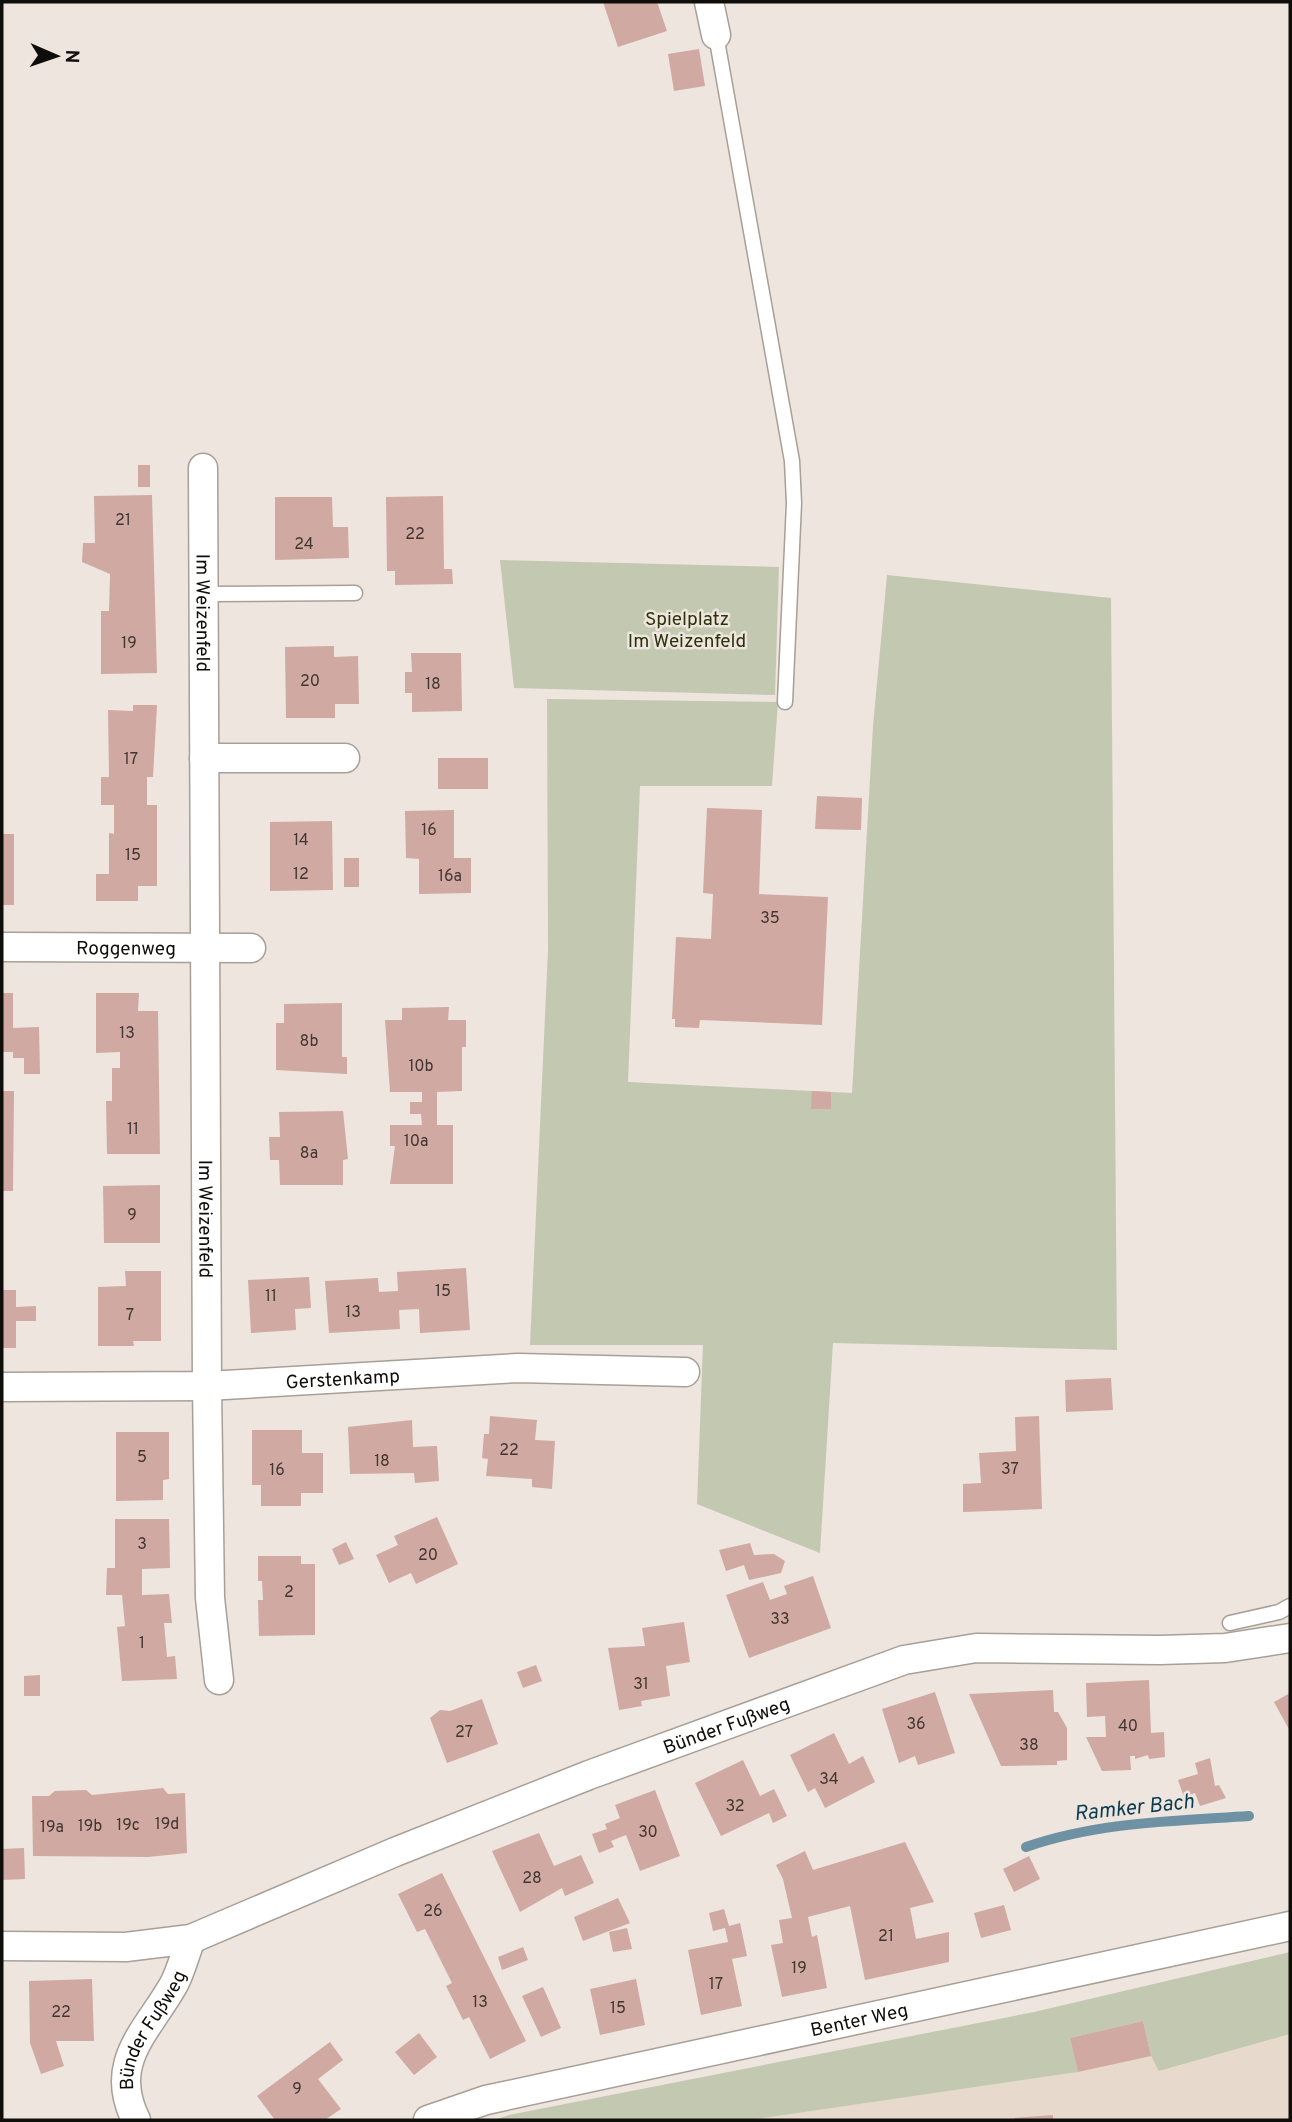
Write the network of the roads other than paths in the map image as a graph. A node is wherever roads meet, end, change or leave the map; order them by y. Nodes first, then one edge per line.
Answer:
1 (709, 2) edge
2 (716, 35) joint
3 (204, 468) dead end
4 (355, 593) dead end
5 (204, 594) junction
6 (785, 702) dead end
7 (204, 758) junction
8 (345, 758) dead end
9 (2, 947) edge
10 (205, 947) junction
11 (251, 948) dead end
12 (685, 1372) dead end
13 (207, 1386) junction
14 (2, 1387) edge
15 (1290, 1606) edge
16 (1230, 1623) dead end
17 (1290, 1638) edge
18 (219, 1680) dead end
19 (1290, 1926) edge
20 (191, 1939) junction
21 (2, 1946) edge
22 (136, 2120) edge
23 (428, 2120) edge

1 - 2 street
2 - 6 lane
3 - 5 street, Im Weizenfeld
4 - 5 lane
5 - 7 street, Im Weizenfeld
7 - 8 street
7 - 10 street, Im Weizenfeld
9 - 10 street, Roggenweg
10 - 11 street, Roggenweg
10 - 13 street, Im Weizenfeld
12 - 13 street, Gerstenkamp
13 - 14 street, Gerstenkamp
13 - 18 street, Im Weizenfeld
15 - 16 lane
17 - 20 street, Bünder Fußweg
19 - 23 street, Benter Weg
20 - 21 street, Bünder Fußweg
20 - 22 street, Bünder Fußweg

